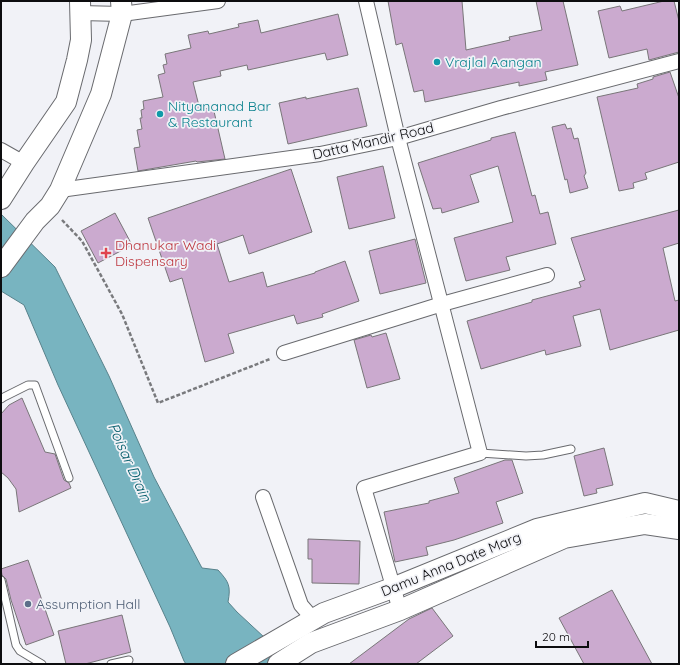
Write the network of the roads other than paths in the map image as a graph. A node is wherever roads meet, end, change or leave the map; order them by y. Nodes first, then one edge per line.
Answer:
1 (218, 1) edge
2 (366, 1) edge
3 (80, 7) edge
4 (122, 7) edge
5 (679, 61) edge
6 (398, 138) junction
7 (1, 150) edge
8 (24, 163) junction
9 (55, 198) junction
10 (1, 199) edge
11 (1, 267) edge
12 (547, 275) dead end
13 (442, 304) junction
14 (284, 353) road end
15 (1, 400) edge
16 (571, 449) dead end
17 (480, 453) junction
18 (69, 478) dead end
19 (264, 497) dead end
20 (679, 511) edge
21 (679, 529) edge
22 (1, 580) edge
23 (395, 587) junction
24 (400, 610) junction
25 (306, 624) junction
26 (129, 660) dead end
27 (42, 664) edge
28 (111, 664) edge
29 (236, 664) edge
30 (278, 664) edge

1 - 4 street
2 - 6 street
3 - 4 street
3 - 8 street
4 - 9 street
5 - 6 street, Datta Mandir Road
6 - 9 street, Datta Mandir Road
6 - 13 street
7 - 8 street
8 - 10 street
9 - 11 street
12 - 13 street
13 - 14 street
13 - 17 street
15 - 18 lane
16 - 17 lane
17 - 23 street
19 - 25 street
20 - 23 street, Damu Anna Date Marg
21 - 24 street, Damu Anna Date Marg
22 - 27 lane
23 - 24 street
23 - 25 street, Damu Anna Date Marg
24 - 30 street, Damu Anna Date Marg
25 - 29 street, Damu Anna Date Marg
26 - 28 lane

